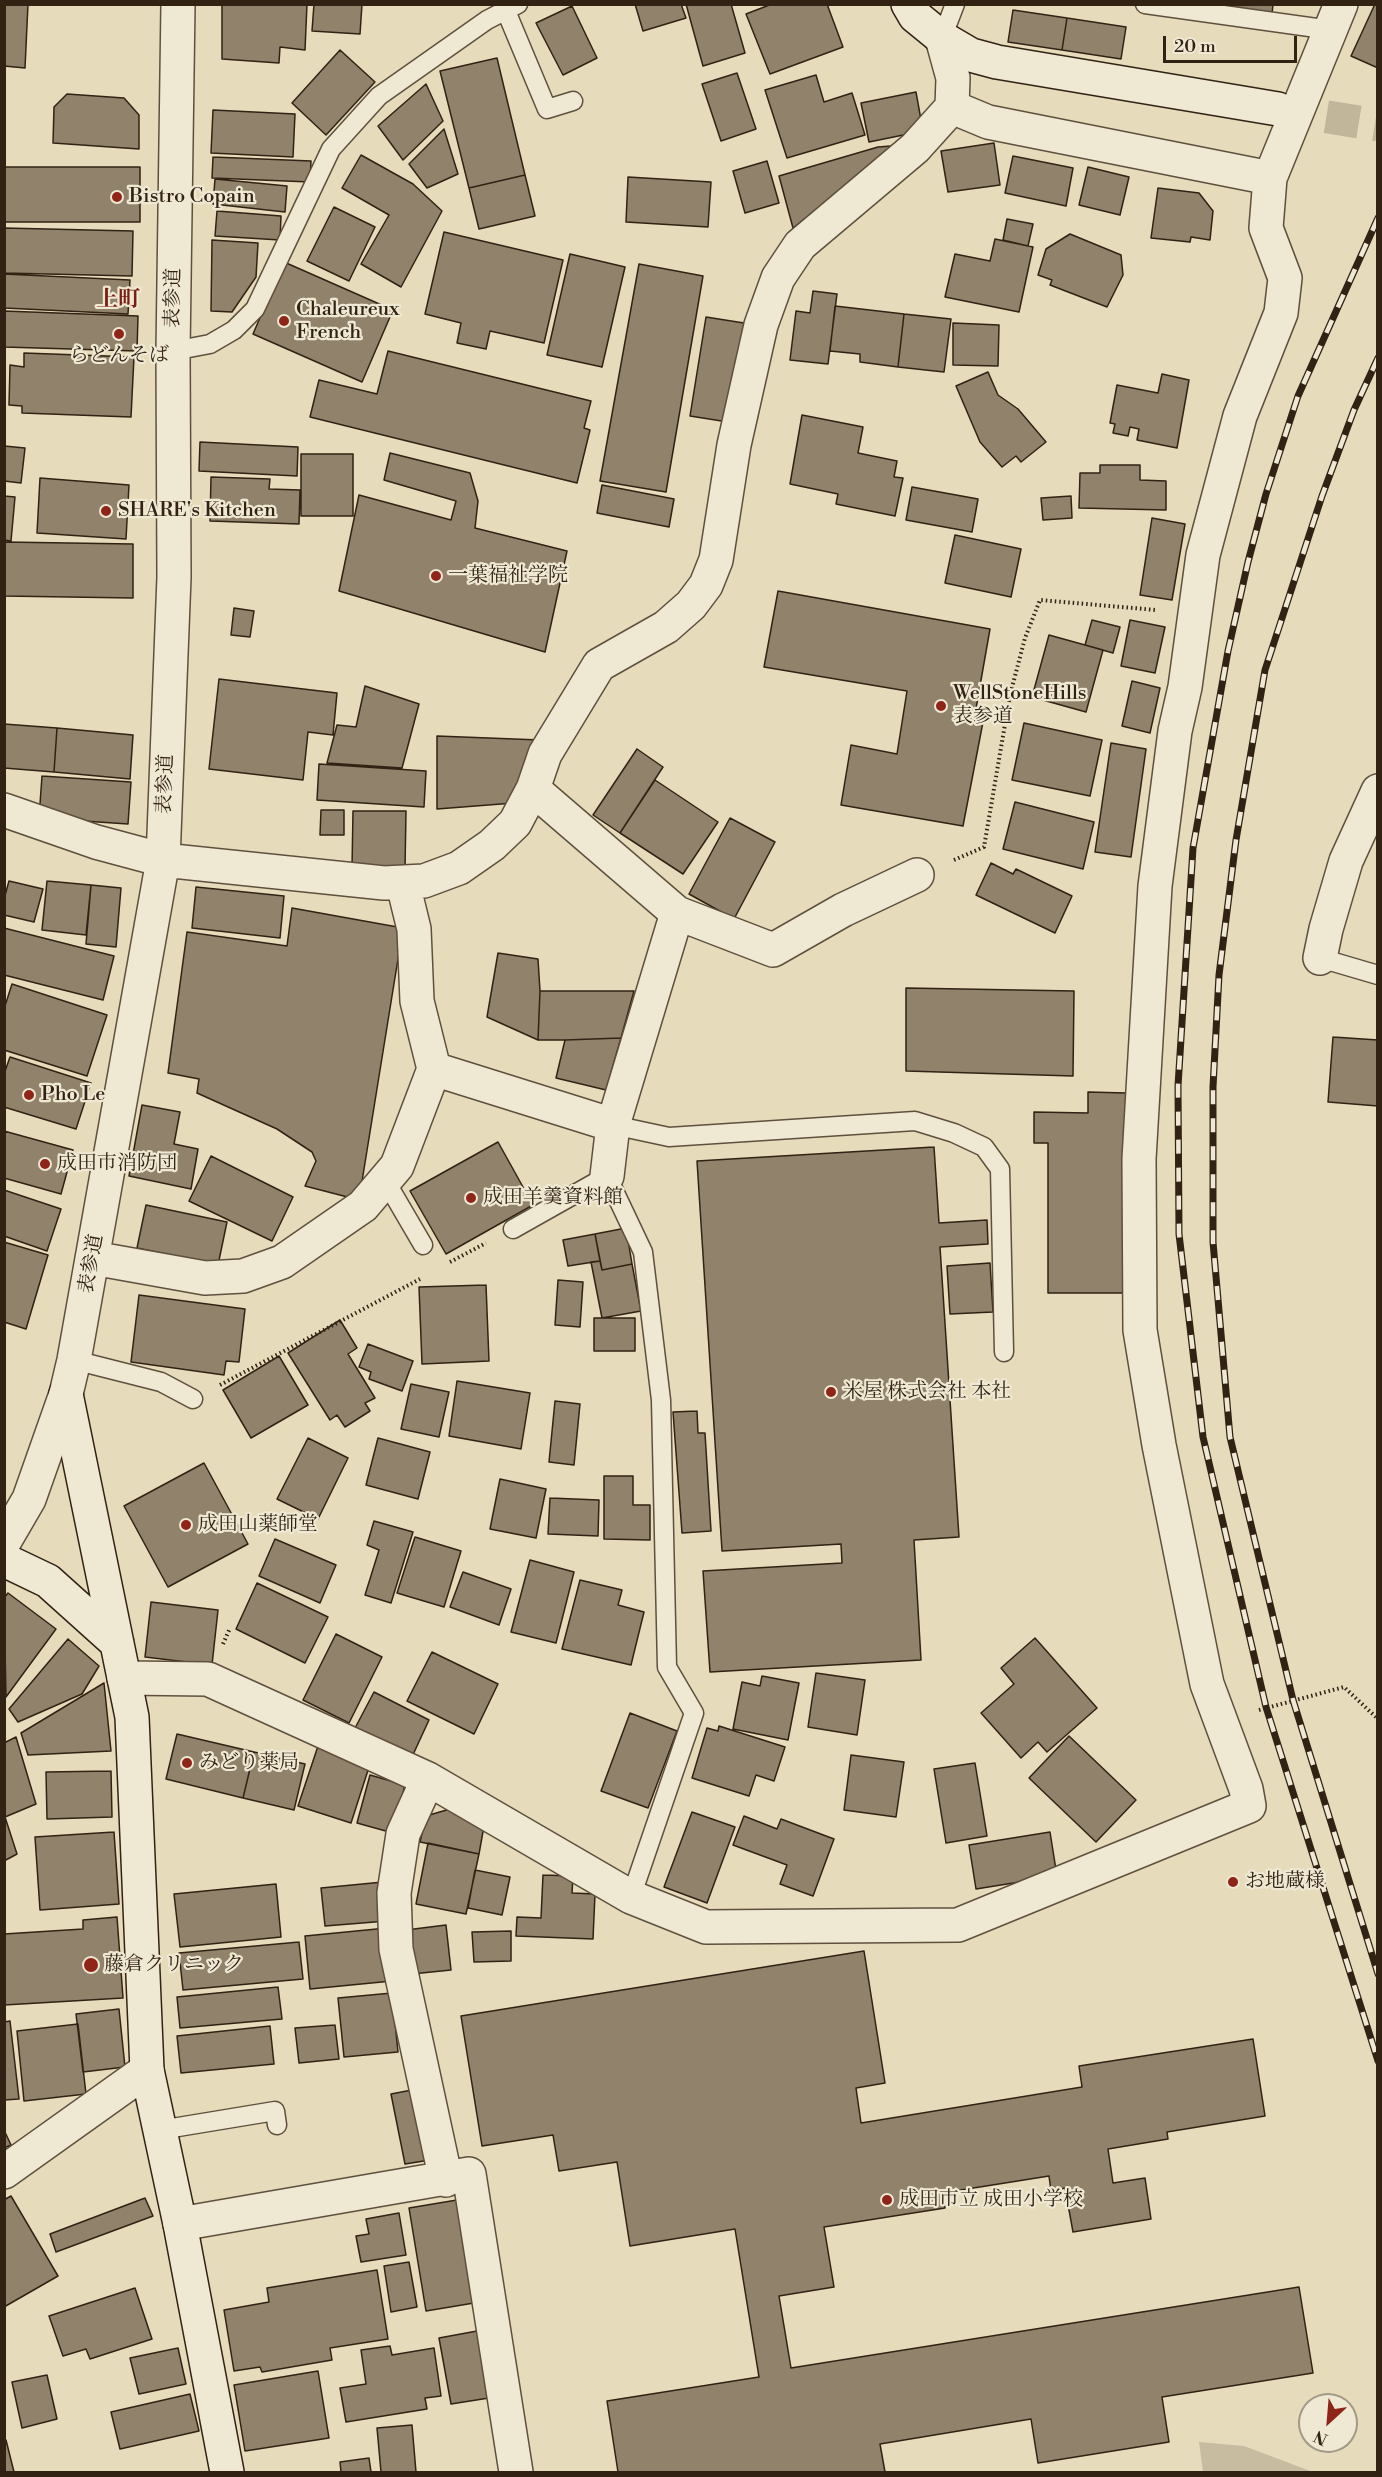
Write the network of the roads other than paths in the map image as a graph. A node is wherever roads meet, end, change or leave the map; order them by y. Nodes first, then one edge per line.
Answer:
1 (178, 4) edge
2 (908, 4) edge
3 (955, 4) edge
4 (1145, 4) edge
5 (512, 8) edge
6 (1336, 17) edge
7 (942, 38) junction
8 (573, 101) dead end
9 (952, 107) junction
10 (1278, 110) tunnel mouth
11 (1270, 178) junction
12 (173, 351) junction
13 (533, 789) junction
14 (1377, 791) edge
15 (4, 810) edge
16 (163, 860) junction
17 (917, 875) road end
18 (403, 884) junction
19 (677, 914) junction
20 (1320, 958) joint
21 (1377, 975) edge
22 (434, 1069) junction
23 (613, 1125) junction
24 (607, 1176) junction
25 (385, 1180) junction
26 (513, 1229) road end
27 (423, 1245) dead end
28 (93, 1258) junction
29 (1004, 1352) dead end
30 (74, 1360) junction
31 (66, 1394) junction
32 (193, 1399) road end
33 (4, 1542) edge
34 (4, 1560) edge
35 (117, 1643) junction
36 (124, 1678) junction
37 (428, 1779) junction
38 (631, 1897) junction
39 (147, 2070) junction
40 (277, 2125) dead end
41 (160, 2130) junction
42 (4, 2172) edge
43 (446, 2180) junction
44 (180, 2224) junction
45 (227, 2472) edge
46 (516, 2472) edge

1 - 12 street, 表参道
2 - 7 street
3 - 7 lane
4 - 6 lane
5 - 8 lane
5 - 12 lane
6 - 11 street
7 - 9 street
7 - 10 street
9 - 11 street
9 - 13 street
11 - 38 street
12 - 16 street, 表参道
13 - 18 street
13 - 19 street
14 - 20 street
15 - 16 street
16 - 18 street
16 - 28 street, 表参道
17 - 19 street
18 - 22 street
19 - 23 street
20 - 21 lane
22 - 23 street
22 - 25 street
23 - 24 street
23 - 29 lane
24 - 26 lane
24 - 38 lane
25 - 27 lane
25 - 28 street
28 - 30 street, 表参道
30 - 31 street, 表参道
30 - 32 lane
31 - 33 street, 表参道
31 - 35 street
34 - 35 street
35 - 36 street
36 - 37 street
36 - 39 street
37 - 38 street
37 - 43 street
39 - 41 street
39 - 42 street
40 - 41 lane
41 - 44 street
43 - 44 street
43 - 46 street
44 - 45 street

